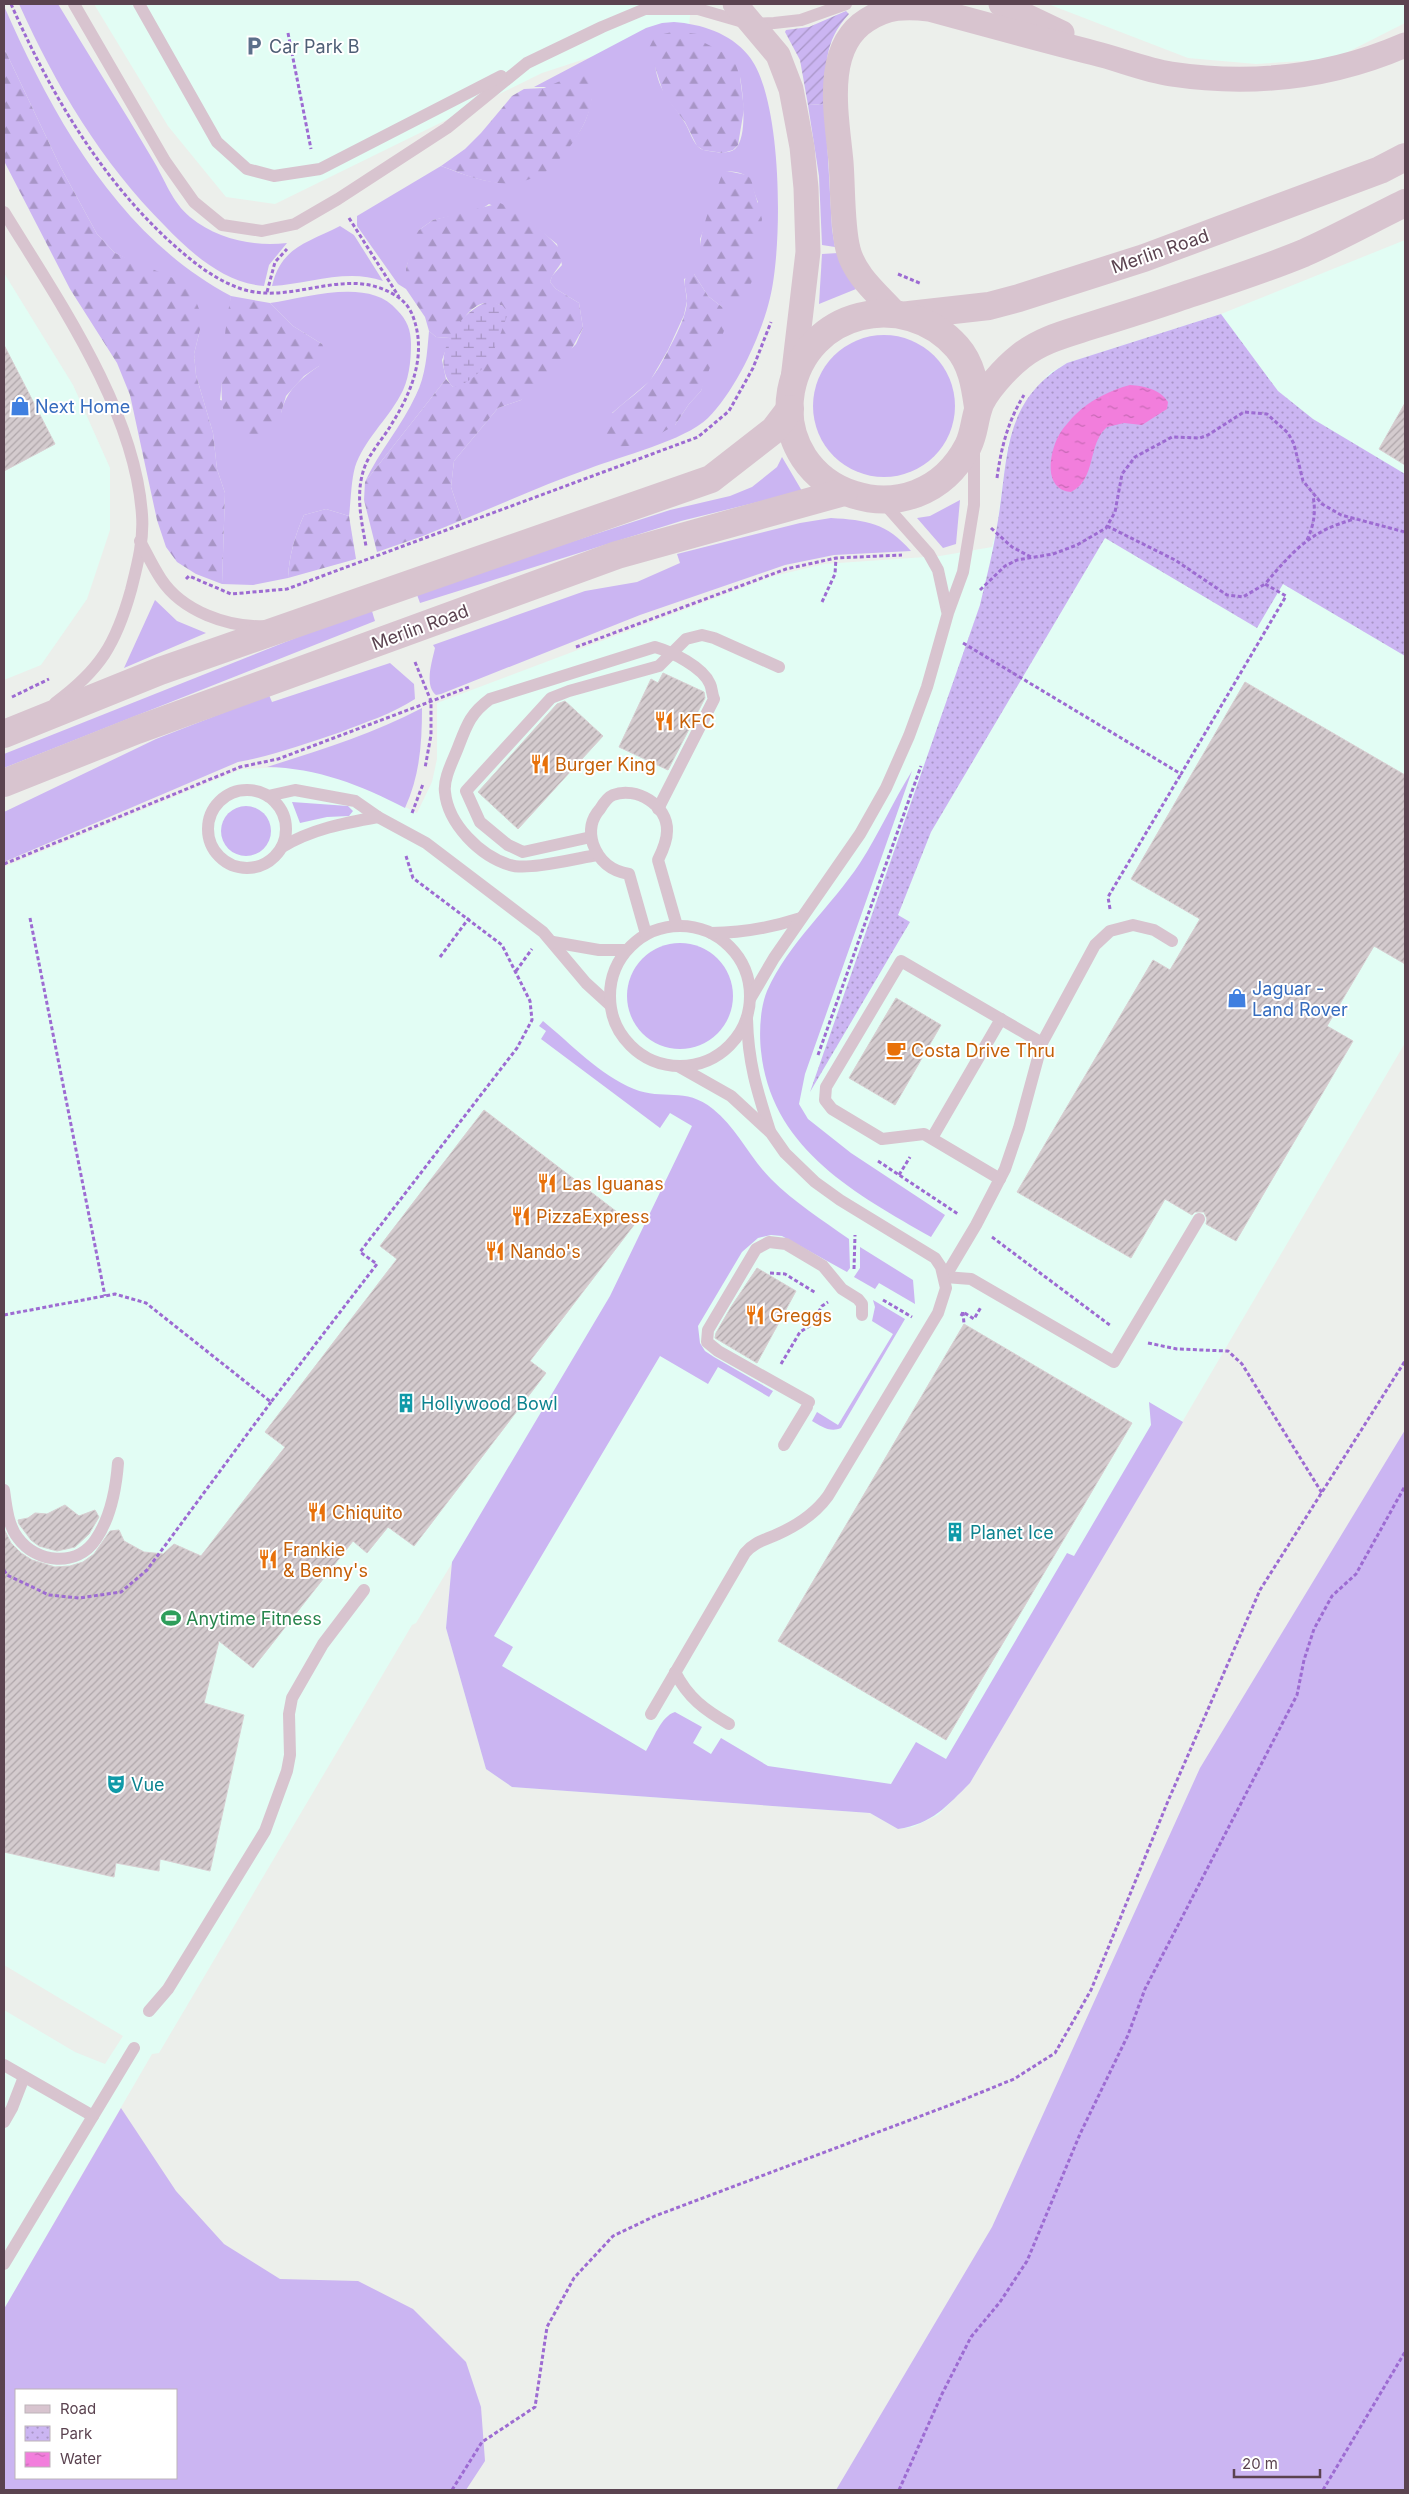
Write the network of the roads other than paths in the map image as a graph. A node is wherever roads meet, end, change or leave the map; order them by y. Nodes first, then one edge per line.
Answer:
1 (74, 4) edge
2 (138, 4) edge
3 (735, 4) edge
4 (846, 4) edge
5 (945, 4) edge
6 (998, 15) edge
7 (750, 24) junction
8 (1405, 45) edge
9 (527, 63) junction
10 (1405, 157) edge
11 (1405, 203) edge
12 (4, 212) edge
13 (901, 314) junction
14 (791, 399) junction
15 (978, 407) junction
16 (974, 435) junction
17 (844, 492) junction
18 (882, 501) junction
19 (140, 541) junction
20 (948, 613) junction
21 (292, 625) junction
22 (672, 652) junction
23 (779, 667) dead end
24 (15, 729) edge
25 (137, 730) junction
26 (4, 783) edge
27 (4, 796) edge
28 (268, 796) junction
29 (658, 809) junction
30 (378, 817) junction
31 (591, 837) junction
32 (282, 847) junction
33 (597, 855) junction
34 (801, 918) junction
35 (677, 926) junction
36 (711, 933) junction
37 (646, 934) junction
38 (1172, 941) dead end
39 (553, 942) junction
40 (626, 950) junction
41 (750, 998) junction
42 (610, 1004) junction
43 (746, 1017) junction
44 (1001, 1019) junction
45 (1042, 1043) junction
46 (678, 1066) junction
47 (771, 1133) junction
48 (932, 1138) junction
49 (1000, 1179) junction
50 (1199, 1220) dead end
51 (945, 1277) junction
52 (862, 1315) dead end
53 (784, 1445) dead end
54 (118, 1463) dead end
55 (4, 1490) edge
56 (364, 1590) dead end
57 (676, 1672) junction
58 (651, 1714) dead end
59 (729, 1724) dead end
60 (149, 2011) dead end
61 (134, 2048) dead end
62 (4, 2065) edge
63 (24, 2076) junction
64 (93, 2116) junction
65 (4, 2122) edge
66 (4, 2264) edge

1 - 9 lane
2 - 9 lane
3 - 7 street
4 - 7 lane
5 - 6 lane
6 - 8 street
6 - 13 street
7 - 9 lane
7 - 14 street
10 - 13 street, Merlin Road
11 - 15 street
12 - 19 lane
13 - 14 street, Merlin Road
13 - 15 street
14 - 17 street
14 - 21 street
15 - 16 street
16 - 18 street
16 - 20 lane
17 - 18 street
17 - 25 street, Merlin Road
18 - 20 lane
19 - 21 lane
19 - 24 lane
20 - 34 lane
21 - 24 street
22 - 23 lane
22 - 29 lane
22 - 31 lane
22 - 33 lane
25 - 26 street, Merlin Road
25 - 27 street
28 - 30 lane
28 - 32 lane
28 - 32 lane
29 - 31 lane
29 - 35 lane
30 - 32 lane
30 - 39 lane
31 - 33 lane
33 - 37 lane
34 - 36 lane
34 - 41 lane
35 - 36 lane
35 - 37 lane
36 - 41 lane
37 - 40 lane
38 - 45 lane
39 - 40 lane
39 - 42 lane
40 - 42 lane
41 - 43 lane
42 - 46 lane
43 - 46 lane
43 - 47 lane
44 - 45 lane
44 - 48 lane
44 - 48 lane
45 - 49 lane
46 - 47 lane
47 - 51 lane
48 - 49 lane
49 - 51 lane
50 - 51 lane
51 - 57 lane
52 - 53 lane
54 - 55 lane
56 - 60 lane
57 - 58 lane
57 - 59 lane
61 - 64 lane
62 - 63 lane
63 - 64 lane
63 - 65 lane
64 - 66 lane

